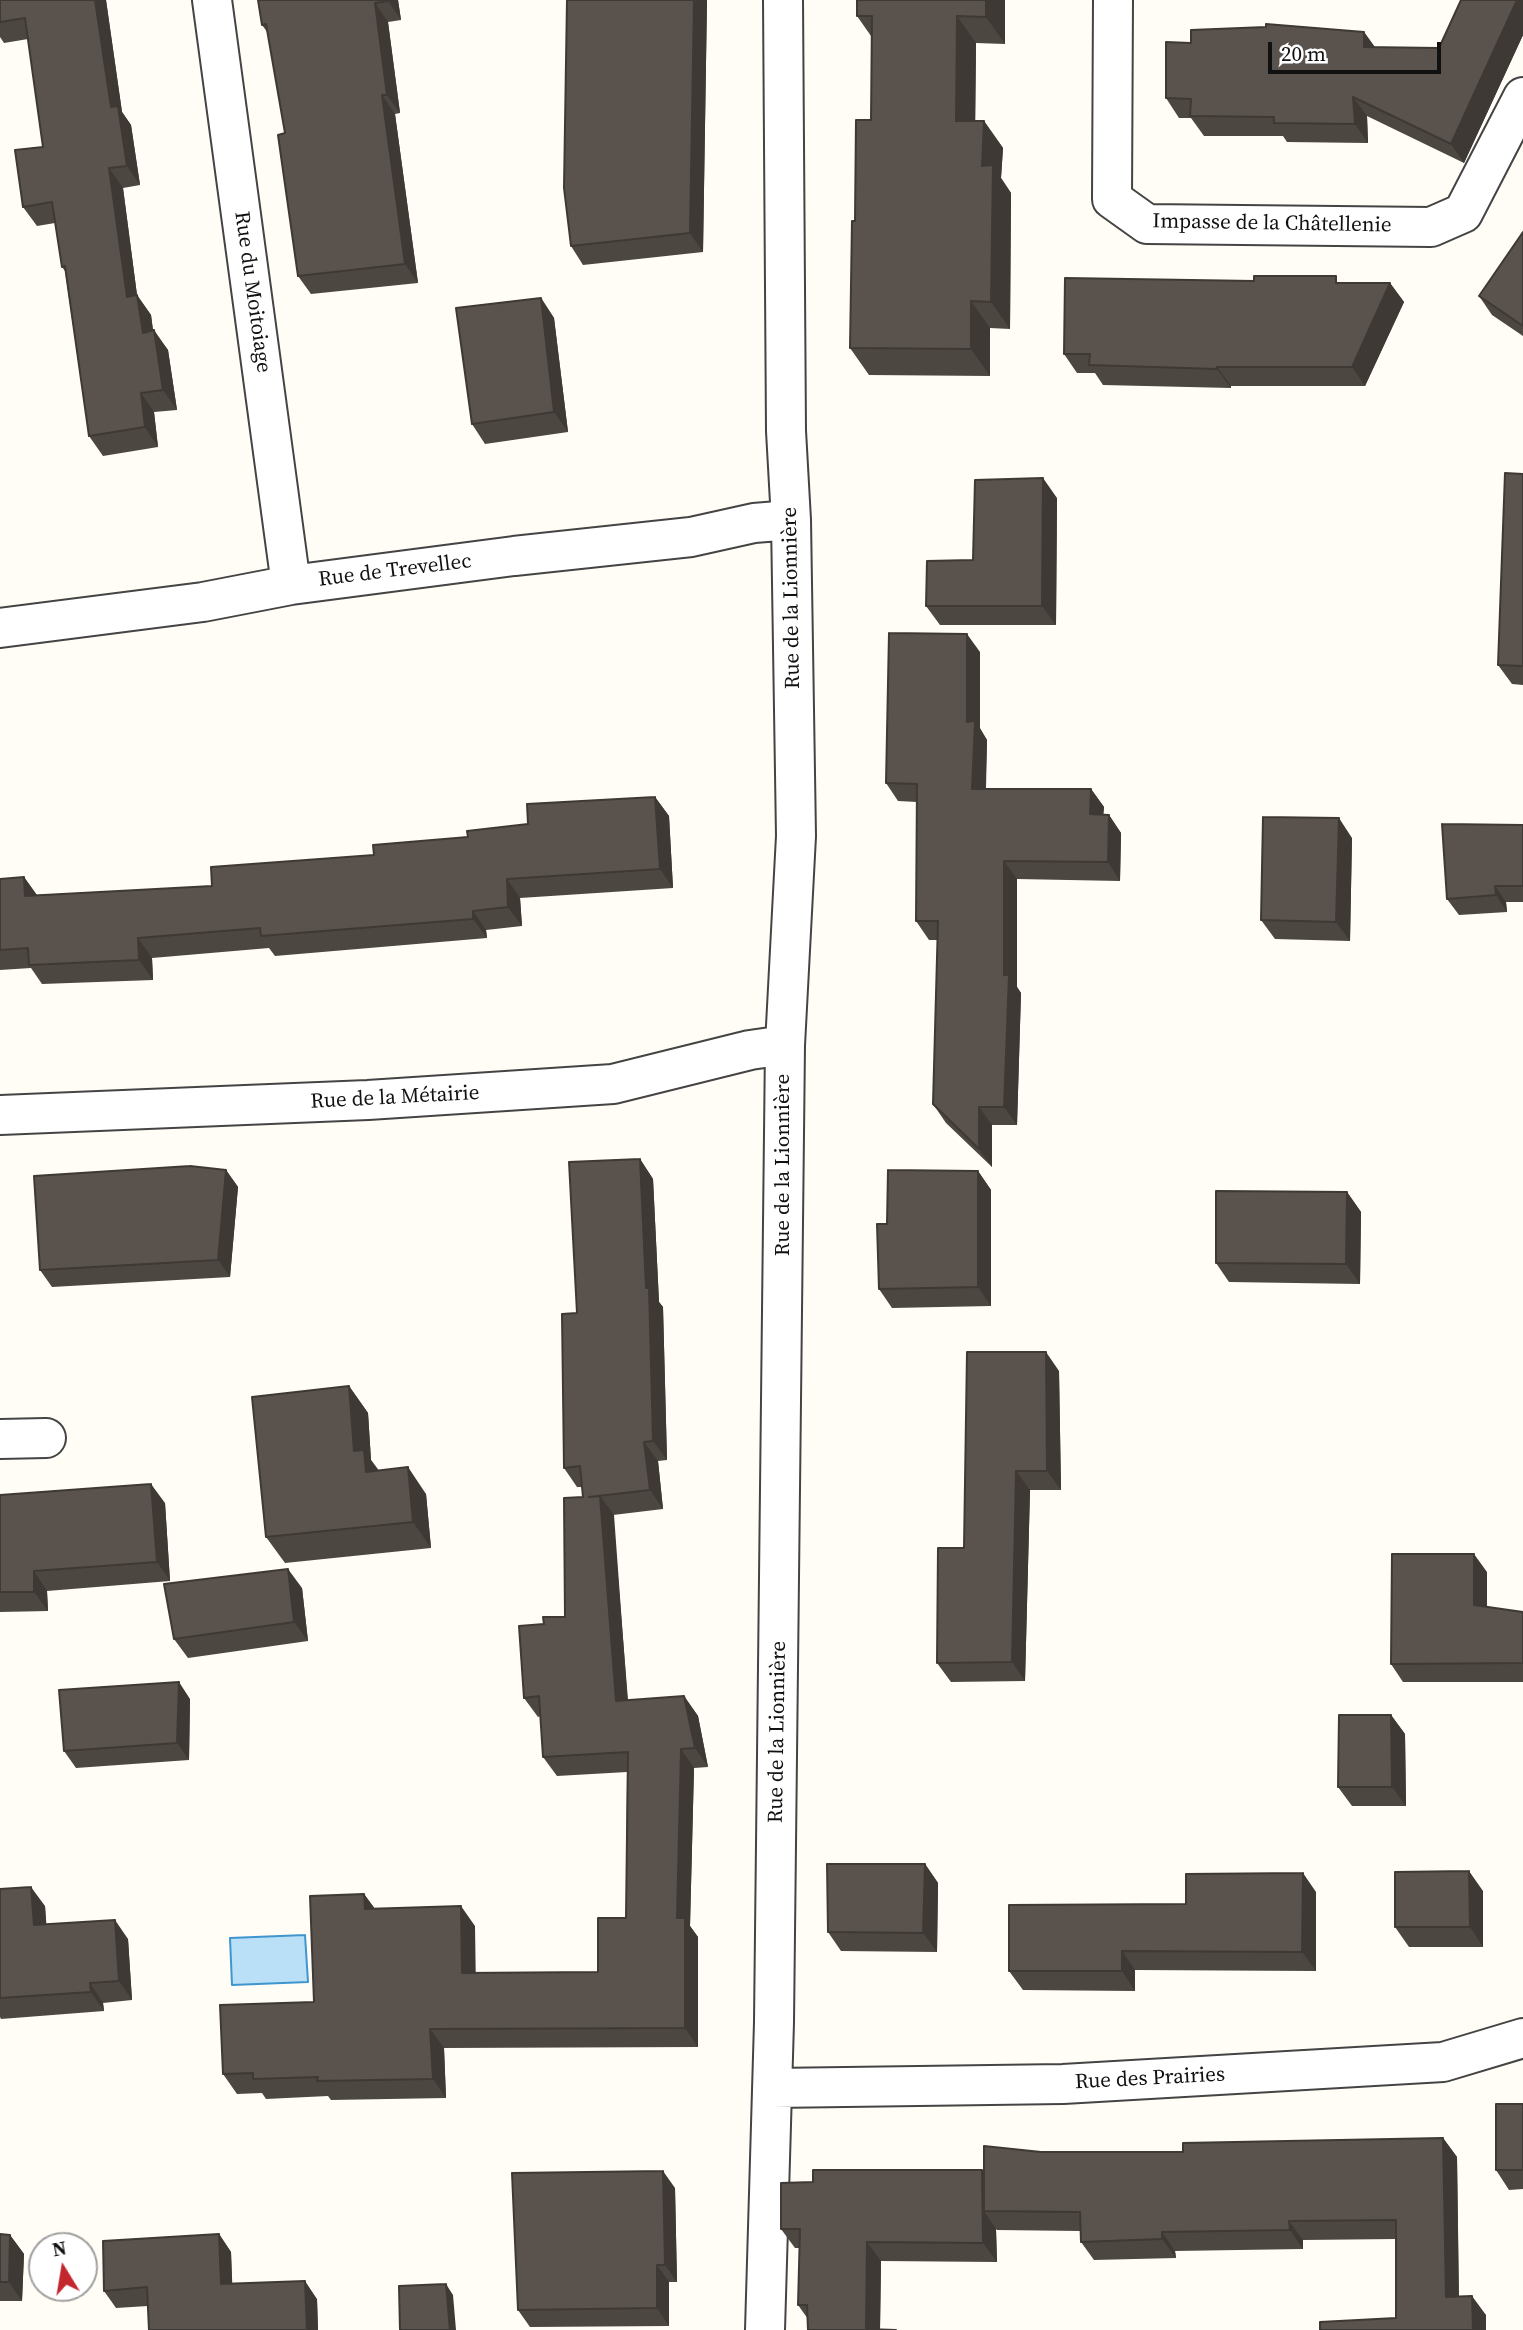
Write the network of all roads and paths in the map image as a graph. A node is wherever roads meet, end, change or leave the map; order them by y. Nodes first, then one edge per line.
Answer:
1 (212, 0) edge
2 (783, 0) edge
3 (1113, 0) edge
4 (1523, 97) edge
5 (791, 520) junction
6 (292, 585) junction
7 (0, 628) edge
8 (785, 1045) junction
9 (0, 1115) edge
10 (46, 1438) dead end
11 (0, 1439) edge
12 (1523, 2038) edge
13 (773, 2088) junction
14 (765, 2330) edge

1 - 6 street, Rue du Moitoiage
2 - 5 street, Rue de la Lionnière
3 - 4 street, Impasse de la Châtellenie
5 - 6 street, Rue de Trevellec
5 - 8 street, Rue de la Lionnière
6 - 7 street, Rue de Trevellec
8 - 9 street, Rue de la Métairie
8 - 13 street, Rue de la Lionnière
10 - 11 street
12 - 13 street, Rue des Prairies
13 - 14 street, Rue de la Lionnière

